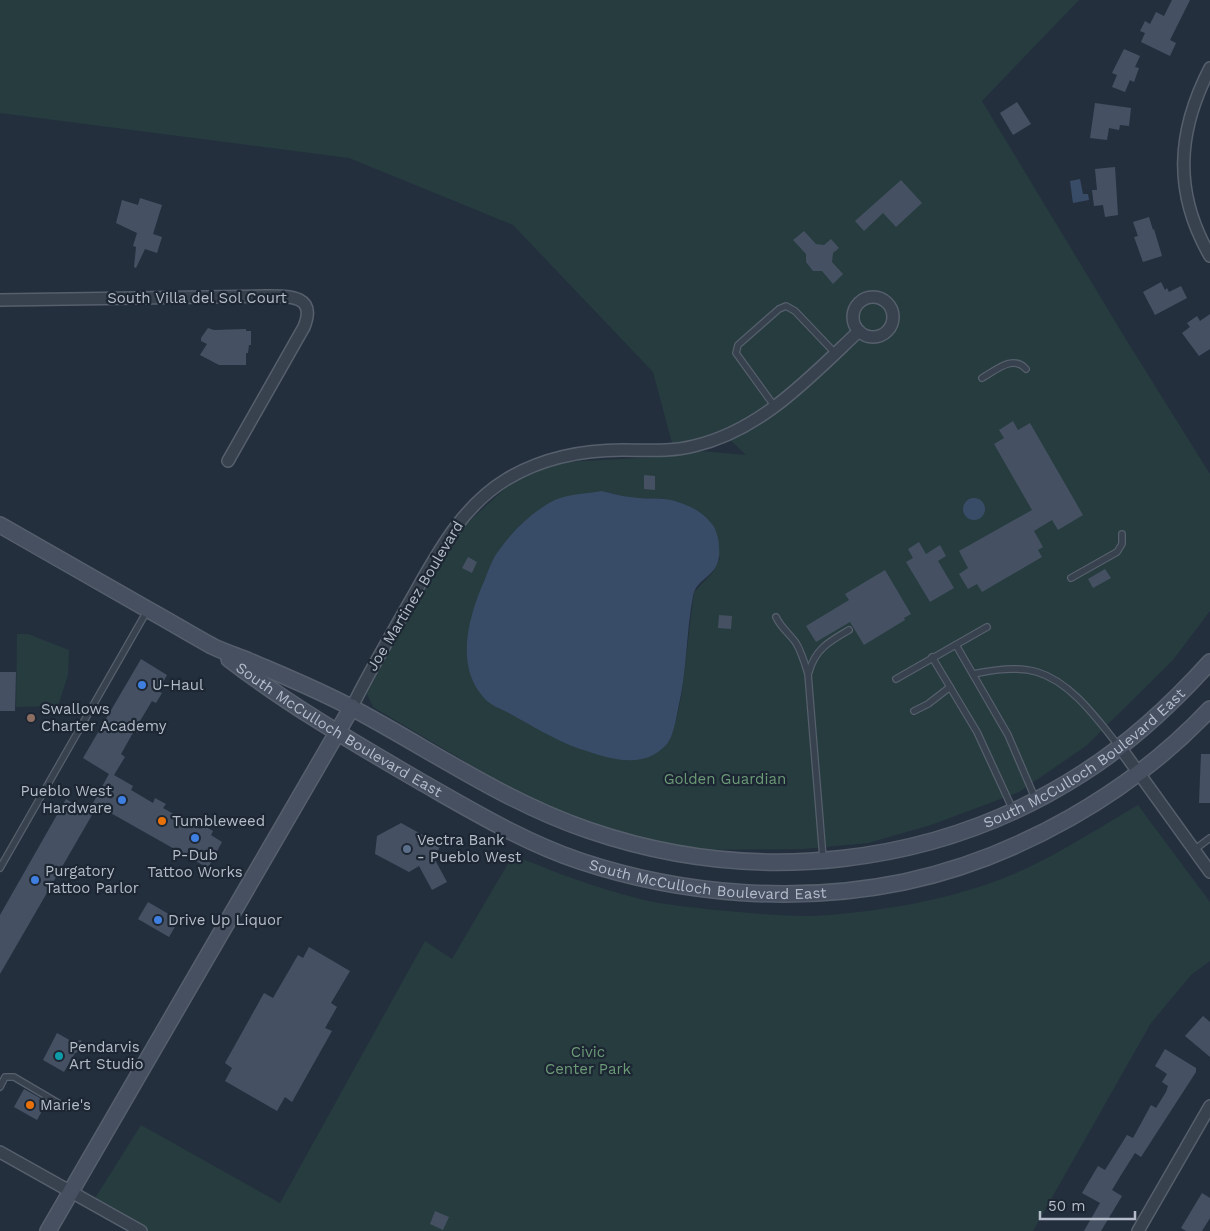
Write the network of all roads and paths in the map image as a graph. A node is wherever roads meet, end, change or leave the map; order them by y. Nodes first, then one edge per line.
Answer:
1 (1210, 68) edge
2 (1210, 256) edge
3 (0, 300) edge
4 (859, 331) dead end
5 (835, 353) junction
6 (1026, 369) dead end
7 (982, 378) dead end
8 (775, 407) junction
9 (228, 461) dead end
10 (0, 525) edge
11 (1122, 534) dead end
12 (1071, 578) dead end
13 (148, 609) junction
14 (776, 618) dead end
15 (987, 628) dead end
16 (849, 630) dead end
17 (956, 645) junction
18 (214, 647) junction
19 (932, 658) junction
20 (1210, 662) edge
21 (808, 674) junction
22 (973, 674) junction
23 (896, 679) dead end
24 (950, 687) junction
25 (352, 708) junction
26 (1210, 709) edge
27 (914, 711) dead end
28 (338, 734) junction
29 (1120, 747) junction
30 (1138, 773) junction
31 (1036, 800) junction
32 (1013, 811) junction
33 (1210, 838) edge
34 (1194, 850) junction
35 (823, 860) junction
36 (0, 868) edge
37 (1210, 872) edge
38 (0, 1087) edge
39 (1210, 1106) edge
40 (65, 1107) dead end
41 (0, 1152) edge
42 (71, 1191) junction
43 (48, 1231) edge
44 (141, 1231) edge
45 (1138, 1231) edge

1 - 2 street
3 - 9 street, South Villa del Sol Court
4 - 5 street, Joe Martinez Boulevard
5 - 8 street, Joe Martinez Boulevard
5 - 8 lane
6 - 7 lane
8 - 25 street, Joe Martinez Boulevard
10 - 13 main road, South McCulloch Boulevard East
11 - 12 lane
13 - 18 main road, South McCulloch Boulevard East
13 - 36 lane
14 - 21 lane
15 - 17 lane
16 - 21 lane
17 - 19 lane
17 - 22 lane
18 - 25 main road, South McCulloch Boulevard East
18 - 28 main road, South McCulloch Boulevard East
19 - 23 lane
19 - 24 lane
20 - 29 main road, South McCulloch Boulevard East
21 - 35 lane
22 - 29 lane
22 - 31 lane
24 - 27 lane
24 - 32 lane
25 - 28 main road
25 - 35 main road, South McCulloch Boulevard East
26 - 30 main road, South McCulloch Boulevard East
28 - 30 main road, South McCulloch Boulevard East
28 - 42 main road
29 - 30 street
29 - 31 main road, South McCulloch Boulevard East
30 - 34 street
31 - 32 main road, South McCulloch Boulevard East
32 - 35 main road, South McCulloch Boulevard East
33 - 34 lane
34 - 37 street
38 - 40 lane
39 - 45 street
41 - 42 street
42 - 43 main road
42 - 44 street

